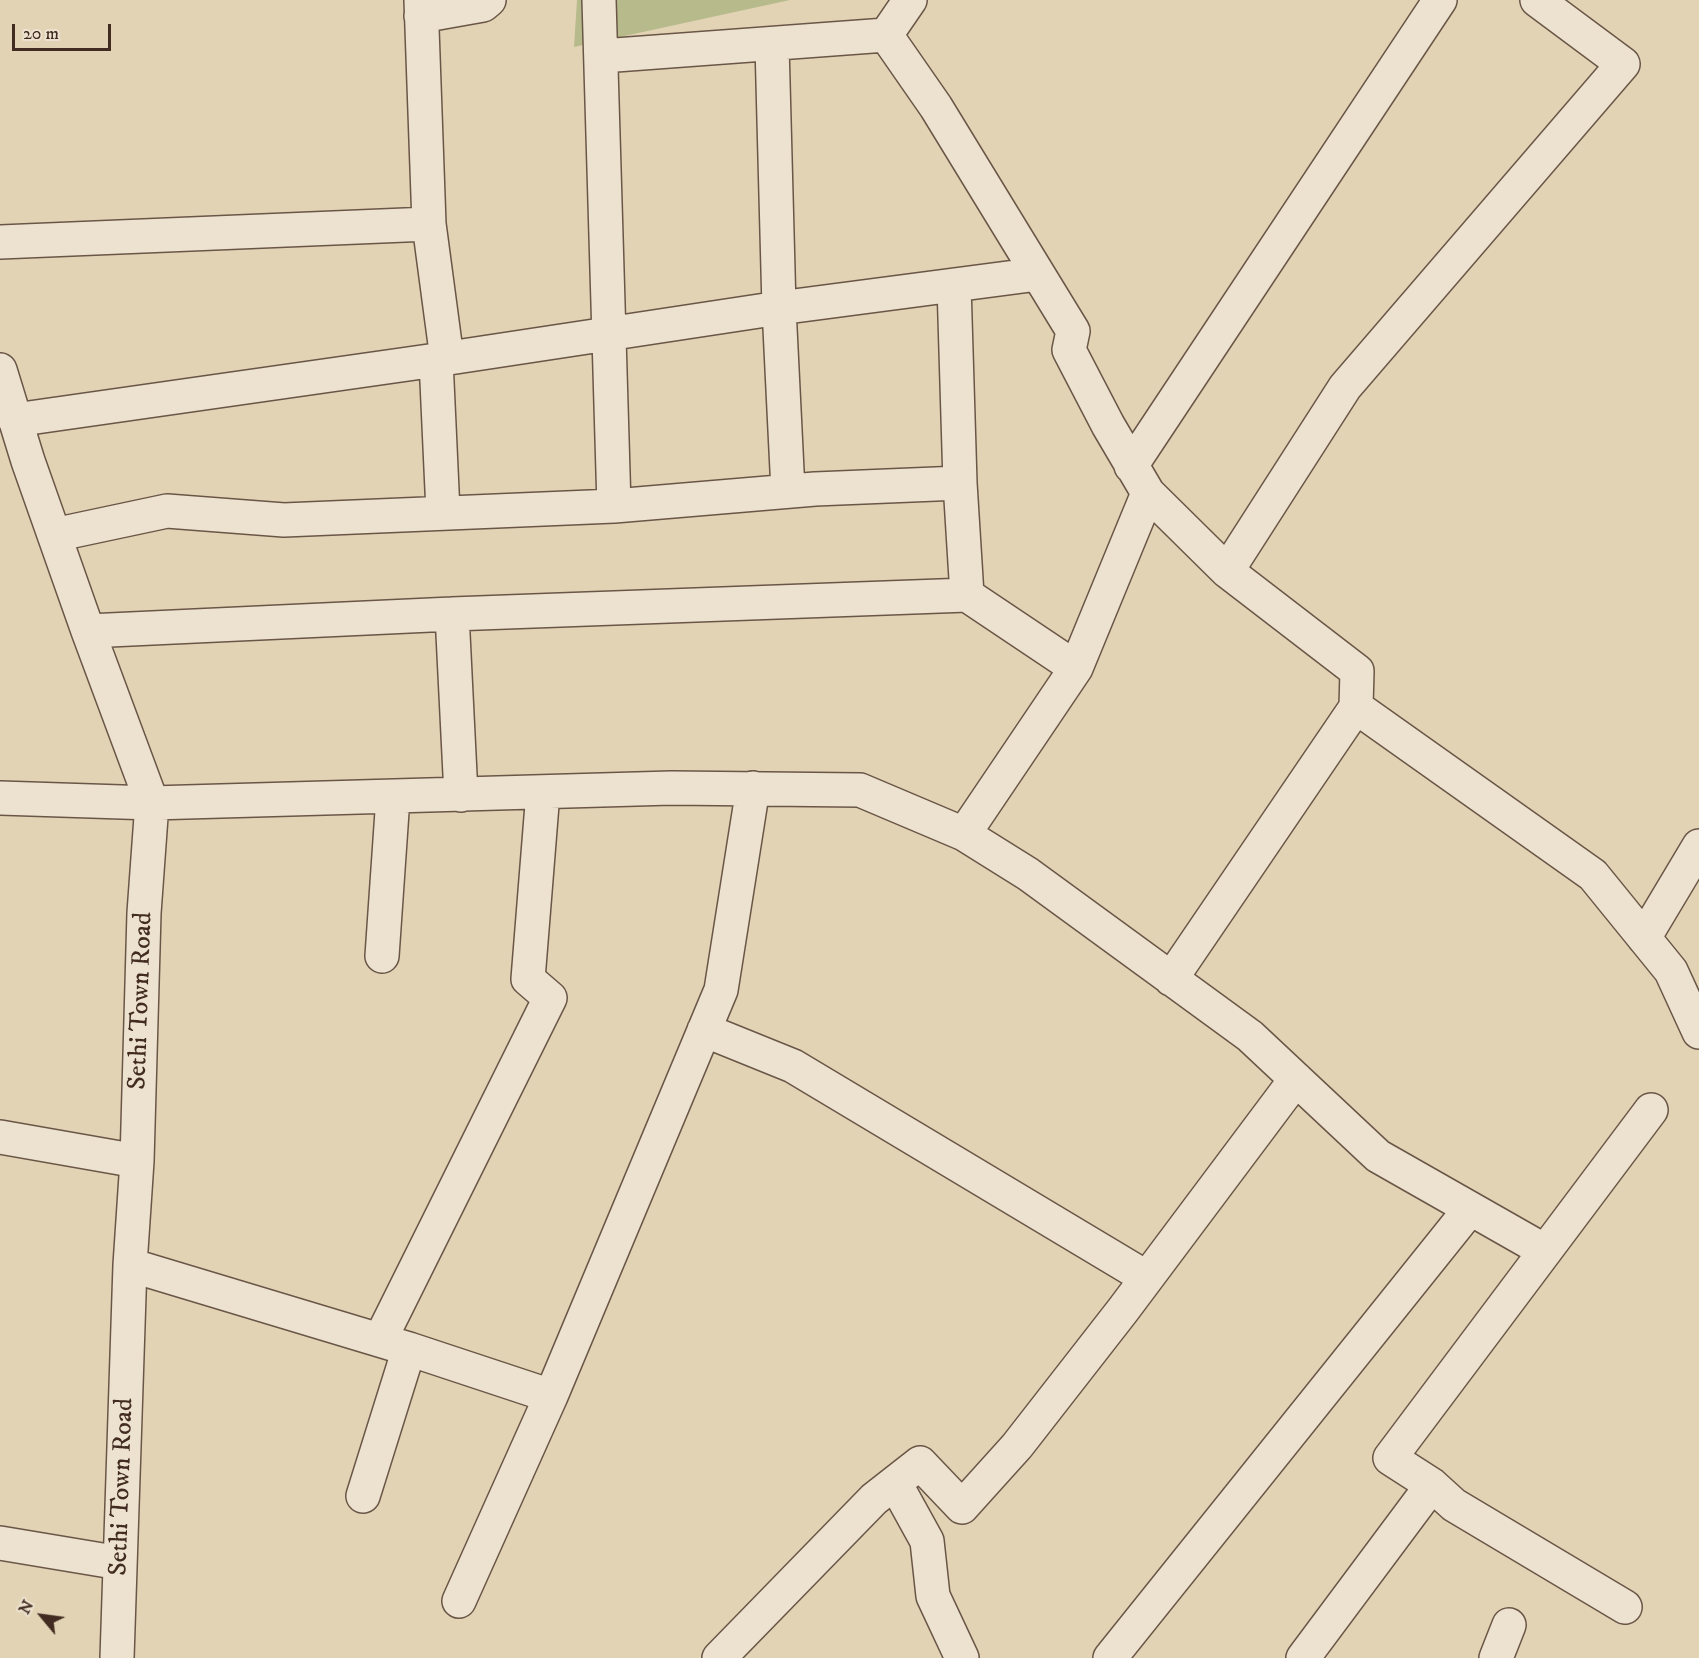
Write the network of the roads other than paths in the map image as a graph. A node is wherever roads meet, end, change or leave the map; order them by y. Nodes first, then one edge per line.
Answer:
1 (489, 0) edge
2 (599, 0) edge
3 (910, 0) edge
4 (1440, 0) edge
5 (1537, 0) edge
6 (421, 8) edge
7 (886, 35) junction
8 (772, 45) junction
9 (602, 56) junction
10 (429, 224) junction
11 (0, 242) edge
12 (1038, 274) junction
13 (954, 285) junction
14 (779, 308) junction
15 (609, 332) junction
16 (441, 360) junction
17 (0, 370) edge
18 (15, 420) junction
19 (1131, 466) junction
20 (960, 483) junction
21 (788, 491) junction
22 (1148, 494) junction
23 (614, 506) junction
24 (443, 512) junction
25 (54, 535) junction
26 (1227, 572) junction
27 (967, 595) junction
28 (452, 614) junction
29 (88, 631) junction
30 (1076, 668) junction
31 (1356, 707) junction
32 (753, 788) junction
33 (543, 792) junction
34 (461, 795) junction
35 (393, 797) junction
36 (0, 798) edge
37 (152, 803) junction
38 (964, 834) junction
39 (1699, 846) edge
40 (1644, 938) junction
41 (382, 956) dead end
42 (1171, 979) junction
43 (704, 1030) junction
44 (1699, 1032) edge
45 (1296, 1079) junction
46 (1652, 1110) dead end
47 (0, 1137) edge
48 (137, 1161) junction
49 (1470, 1209) junction
50 (1545, 1251) junction
51 (130, 1265) junction
52 (1148, 1278) junction
53 (395, 1345) junction
54 (551, 1396) junction
55 (895, 1483) junction
56 (1432, 1485) junction
57 (363, 1496) dead end
58 (0, 1543) edge
59 (120, 1563) junction
60 (459, 1601) dead end
61 (1625, 1607) dead end
62 (1509, 1625) dead end
63 (117, 1658) edge
64 (719, 1658) edge
65 (962, 1658) edge
66 (1110, 1658) edge
67 (1303, 1658) edge
68 (1496, 1658) edge

1 - 6 street
2 - 9 street
3 - 7 street
4 - 19 street
5 - 26 street
6 - 10 street
7 - 8 street
7 - 12 street
8 - 9 street
8 - 14 street
9 - 15 street
10 - 11 street
10 - 16 street
12 - 13 street
12 - 19 street
13 - 14 street
13 - 20 street
14 - 15 street
14 - 21 street
15 - 16 street
15 - 23 street
16 - 18 street
16 - 24 street
17 - 18 street, Sethi Town Road
18 - 25 street, Sethi Town Road
19 - 22 street
20 - 21 street
20 - 27 street
21 - 23 street
22 - 26 street
22 - 30 street
23 - 24 street
24 - 25 street
25 - 29 street, Sethi Town Road
26 - 31 street
27 - 28 street
27 - 30 street
28 - 29 street
28 - 34 street
29 - 37 street, Sethi Town Road
30 - 38 street
31 - 40 street
31 - 42 street
32 - 33 street
32 - 38 street
32 - 43 street
33 - 34 street
33 - 53 street
34 - 35 street
35 - 37 street
35 - 41 street
36 - 37 street
37 - 48 street, Sethi Town Road
38 - 42 street
39 - 40 street
40 - 44 street
42 - 45 street
43 - 52 street
43 - 54 street
45 - 49 street
45 - 52 street
46 - 50 street
47 - 48 street
48 - 51 street, Sethi Town Road
49 - 50 street
49 - 66 street
50 - 56 street
51 - 53 street
51 - 59 street, Sethi Town Road
52 - 55 street
53 - 54 street
53 - 57 street
54 - 60 street
55 - 64 street
55 - 65 street
56 - 61 street
56 - 67 street
58 - 59 street
59 - 63 street, Sethi Town Road
62 - 68 street

